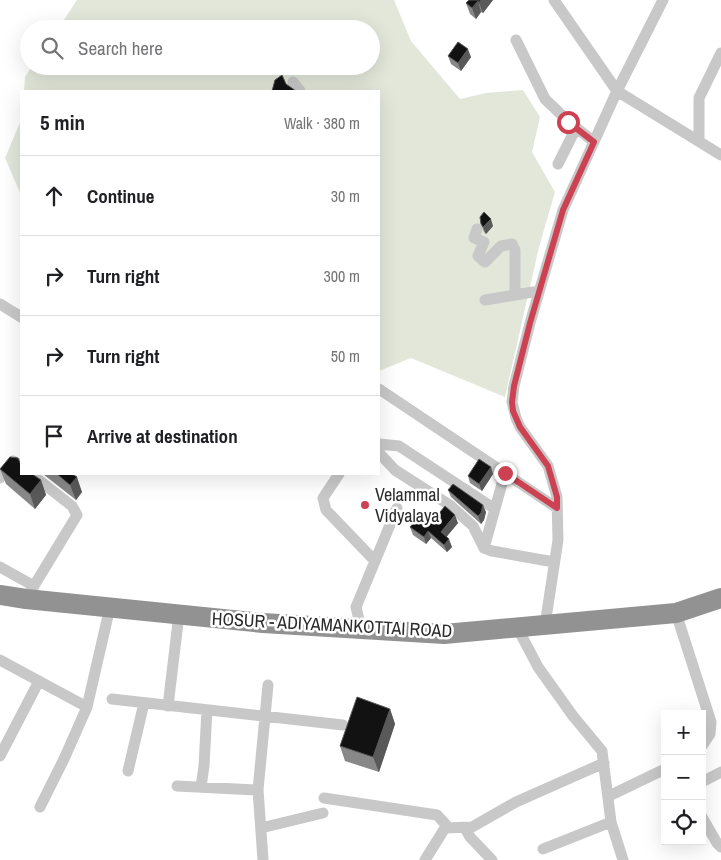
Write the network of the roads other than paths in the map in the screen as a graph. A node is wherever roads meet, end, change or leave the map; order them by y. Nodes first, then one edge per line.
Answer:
1 (554, 0) edge
2 (663, 0) edge
3 (516, 40) dead end
4 (721, 53) edge
5 (618, 91) junction
6 (576, 128) junction
7 (698, 141) junction
8 (594, 142) junction
9 (721, 154) edge
10 (558, 164) dead end
11 (477, 229) dead end
12 (539, 291) junction
13 (515, 294) junction
14 (485, 300) dead end
15 (0, 304) edge
16 (20, 316) edge
17 (380, 390) edge
18 (380, 444) edge
19 (380, 454) edge
20 (17, 463) edge
21 (505, 473) junction
22 (32, 475) edge
23 (338, 475) edge
24 (0, 478) edge
25 (397, 508) dead end
26 (557, 508) junction
27 (495, 509) junction
28 (484, 548) junction
29 (375, 561) junction
30 (554, 562) junction
31 (0, 567) edge
32 (30, 592) junction
33 (0, 595) edge
34 (721, 598) edge
35 (110, 607) junction
36 (676, 613) junction
37 (179, 614) junction
38 (545, 625) junction
39 (517, 627) junction
40 (361, 629) junction
41 (0, 660) edge
42 (39, 681) junction
43 (268, 685) dead end
44 (112, 699) dead end
45 (144, 703) junction
46 (168, 706) junction
47 (87, 707) junction
48 (207, 710) junction
49 (266, 716) junction
50 (343, 725) dead end
51 (706, 740) edge
52 (0, 756) edge
53 (604, 763) junction
54 (128, 771) dead end
55 (661, 771) edge
56 (721, 772) edge
57 (706, 780) edge
58 (178, 786) dead end
59 (201, 787) junction
60 (258, 790) junction
61 (608, 796) junction
62 (324, 798) dead end
63 (40, 807) dead end
64 (324, 813) dead end
65 (611, 822) junction
66 (706, 824) edge
67 (448, 827) junction
68 (261, 828) junction
69 (465, 828) junction
70 (721, 846) edge
71 (544, 849) dead end
72 (263, 860) edge
73 (425, 860) edge
74 (492, 860) edge
75 (622, 860) edge

1 - 5 street
2 - 5 street
3 - 6 street
4 - 7 street
5 - 7 street
5 - 8 street
6 - 8 street
6 - 10 street
7 - 9 street
8 - 12 street
11 - 13 street
12 - 13 street
12 - 26 street
13 - 14 street
15 - 16 street
17 - 21 street
18 - 27 street
19 - 28 street
20 - 24 street
21 - 26 street
21 - 27 street
22 - 32 street
23 - 29 street
25 - 29 street
26 - 30 street
27 - 28 street
28 - 30 street
29 - 40 street
30 - 38 street
31 - 32 street
32 - 33 highway, HOSUR - ADIYAMANKOTTAI ROAD
32 - 35 highway, HOSUR - ADIYAMANKOTTAI ROAD
34 - 36 highway, HOSUR - ADIYAMANKOTTAI ROAD
35 - 37 highway, HOSUR - ADIYAMANKOTTAI ROAD
35 - 47 street
36 - 38 highway, HOSUR - ADIYAMANKOTTAI ROAD
36 - 51 street
37 - 40 highway, HOSUR - ADIYAMANKOTTAI ROAD
37 - 46 street
38 - 39 highway, HOSUR - ADIYAMANKOTTAI ROAD
39 - 40 highway, HOSUR - ADIYAMANKOTTAI ROAD
39 - 53 street
41 - 42 street
42 - 47 street
42 - 52 street
43 - 49 street
44 - 45 street
45 - 46 street
45 - 54 street
46 - 48 street
47 - 63 street
48 - 49 street
48 - 59 street
49 - 50 street
49 - 60 street
53 - 61 street
53 - 69 street
55 - 61 street
56 - 57 street
58 - 59 street
59 - 60 street
60 - 68 street
61 - 65 street
62 - 67 street
64 - 68 street
65 - 71 street
65 - 75 street
66 - 70 street
67 - 69 street
67 - 73 street
68 - 72 street
69 - 74 street

